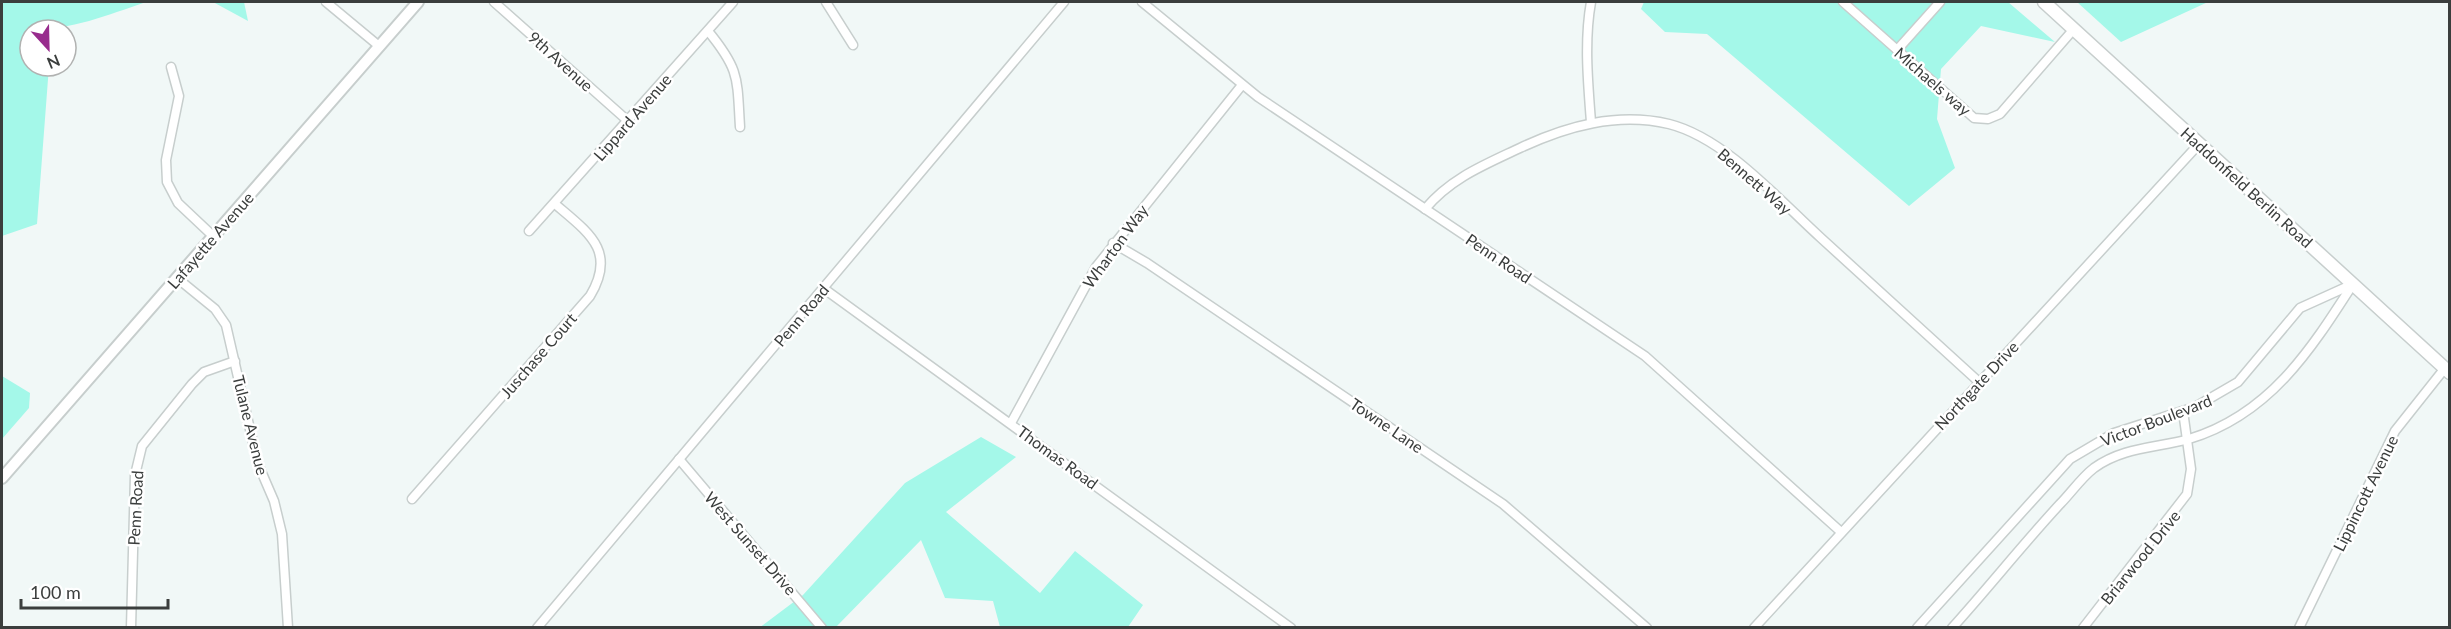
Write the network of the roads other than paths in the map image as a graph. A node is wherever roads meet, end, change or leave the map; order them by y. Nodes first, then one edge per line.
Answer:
1 (326, 2) edge
2 (418, 2) edge
3 (494, 2) edge
4 (733, 2) edge
5 (826, 2) edge
6 (1064, 2) edge
7 (1142, 2) edge
8 (1591, 2) edge
9 (1843, 2) edge
10 (1940, 2) edge
11 (2044, 2) edge
12 (2073, 30) junction
13 (708, 31) junction
14 (380, 45) junction
15 (853, 45) dead end
16 (1897, 50) junction
17 (171, 67) dead end
18 (1242, 85) junction
19 (628, 121) junction
20 (1591, 122) junction
21 (740, 127) dead end
22 (2199, 144) junction
23 (555, 204) junction
24 (1425, 209) junction
25 (529, 231) dead end
26 (213, 236) junction
27 (1113, 243) junction
28 (177, 278) junction
29 (2353, 284) junction
30 (823, 288) junction
31 (235, 361) junction
32 (2447, 370) edge
33 (1979, 382) junction
34 (2183, 411) junction
35 (1011, 423) junction
36 (2189, 439) junction
37 (679, 459) junction
38 (2, 478) edge
39 (412, 499) dead end
40 (1841, 532) junction
41 (131, 627) edge
42 (288, 627) edge
43 (537, 627) edge
44 (822, 627) edge
45 (1291, 627) edge
46 (1647, 627) edge
47 (1754, 627) edge
48 (1917, 627) edge
49 (1952, 627) edge
50 (2083, 627) edge
51 (2299, 627) edge

1 - 14 street
2 - 14 street, Lafayette Avenue
3 - 19 street, 9th Avenue
4 - 13 street, Lippard Avenue
5 - 15 street
6 - 30 street, Penn Road
7 - 18 street, Penn Road
8 - 20 street
9 - 16 street, Michaels way
10 - 16 street
11 - 12 main road, Haddonfield Berlin Road
12 - 16 street, Michaels way
12 - 22 main road, Haddonfield Berlin Road
13 - 19 street, Lippard Avenue
13 - 21 street
14 - 26 street, Lafayette Avenue
17 - 26 street
18 - 24 street, Penn Road
18 - 27 street, Wharton Way
19 - 23 street, Lippard Avenue
20 - 24 street, Bennett Way
20 - 33 street, Bennett Way
22 - 29 main road, Haddonfield Berlin Road
22 - 33 street, Northgate Drive
23 - 25 street, Lippard Avenue
23 - 39 street, Juschase Court
24 - 40 street, Penn Road
26 - 28 street, Lafayette Avenue
27 - 35 street, Wharton Way
27 - 46 street, Towne Lane
28 - 31 street, Tulane Avenue
28 - 38 street, Lafayette Avenue
29 - 32 main road, Haddonfield Berlin Road
29 - 34 street, Victor Boulevard
29 - 36 street, Victor Boulevard
30 - 35 street, Thomas Road
30 - 37 street, Penn Road
31 - 41 street, Penn Road
31 - 42 street, Tulane Avenue
32 - 51 street, Lippincott Avenue
33 - 40 street, Northgate Drive
34 - 36 street, Briarwood Drive
34 - 48 street, Victor Boulevard
35 - 45 street, Thomas Road
36 - 49 street, Victor Boulevard
36 - 50 street, Briarwood Drive
37 - 43 street, Penn Road
37 - 44 street, West Sunset Drive
40 - 47 street, Northgate Drive

